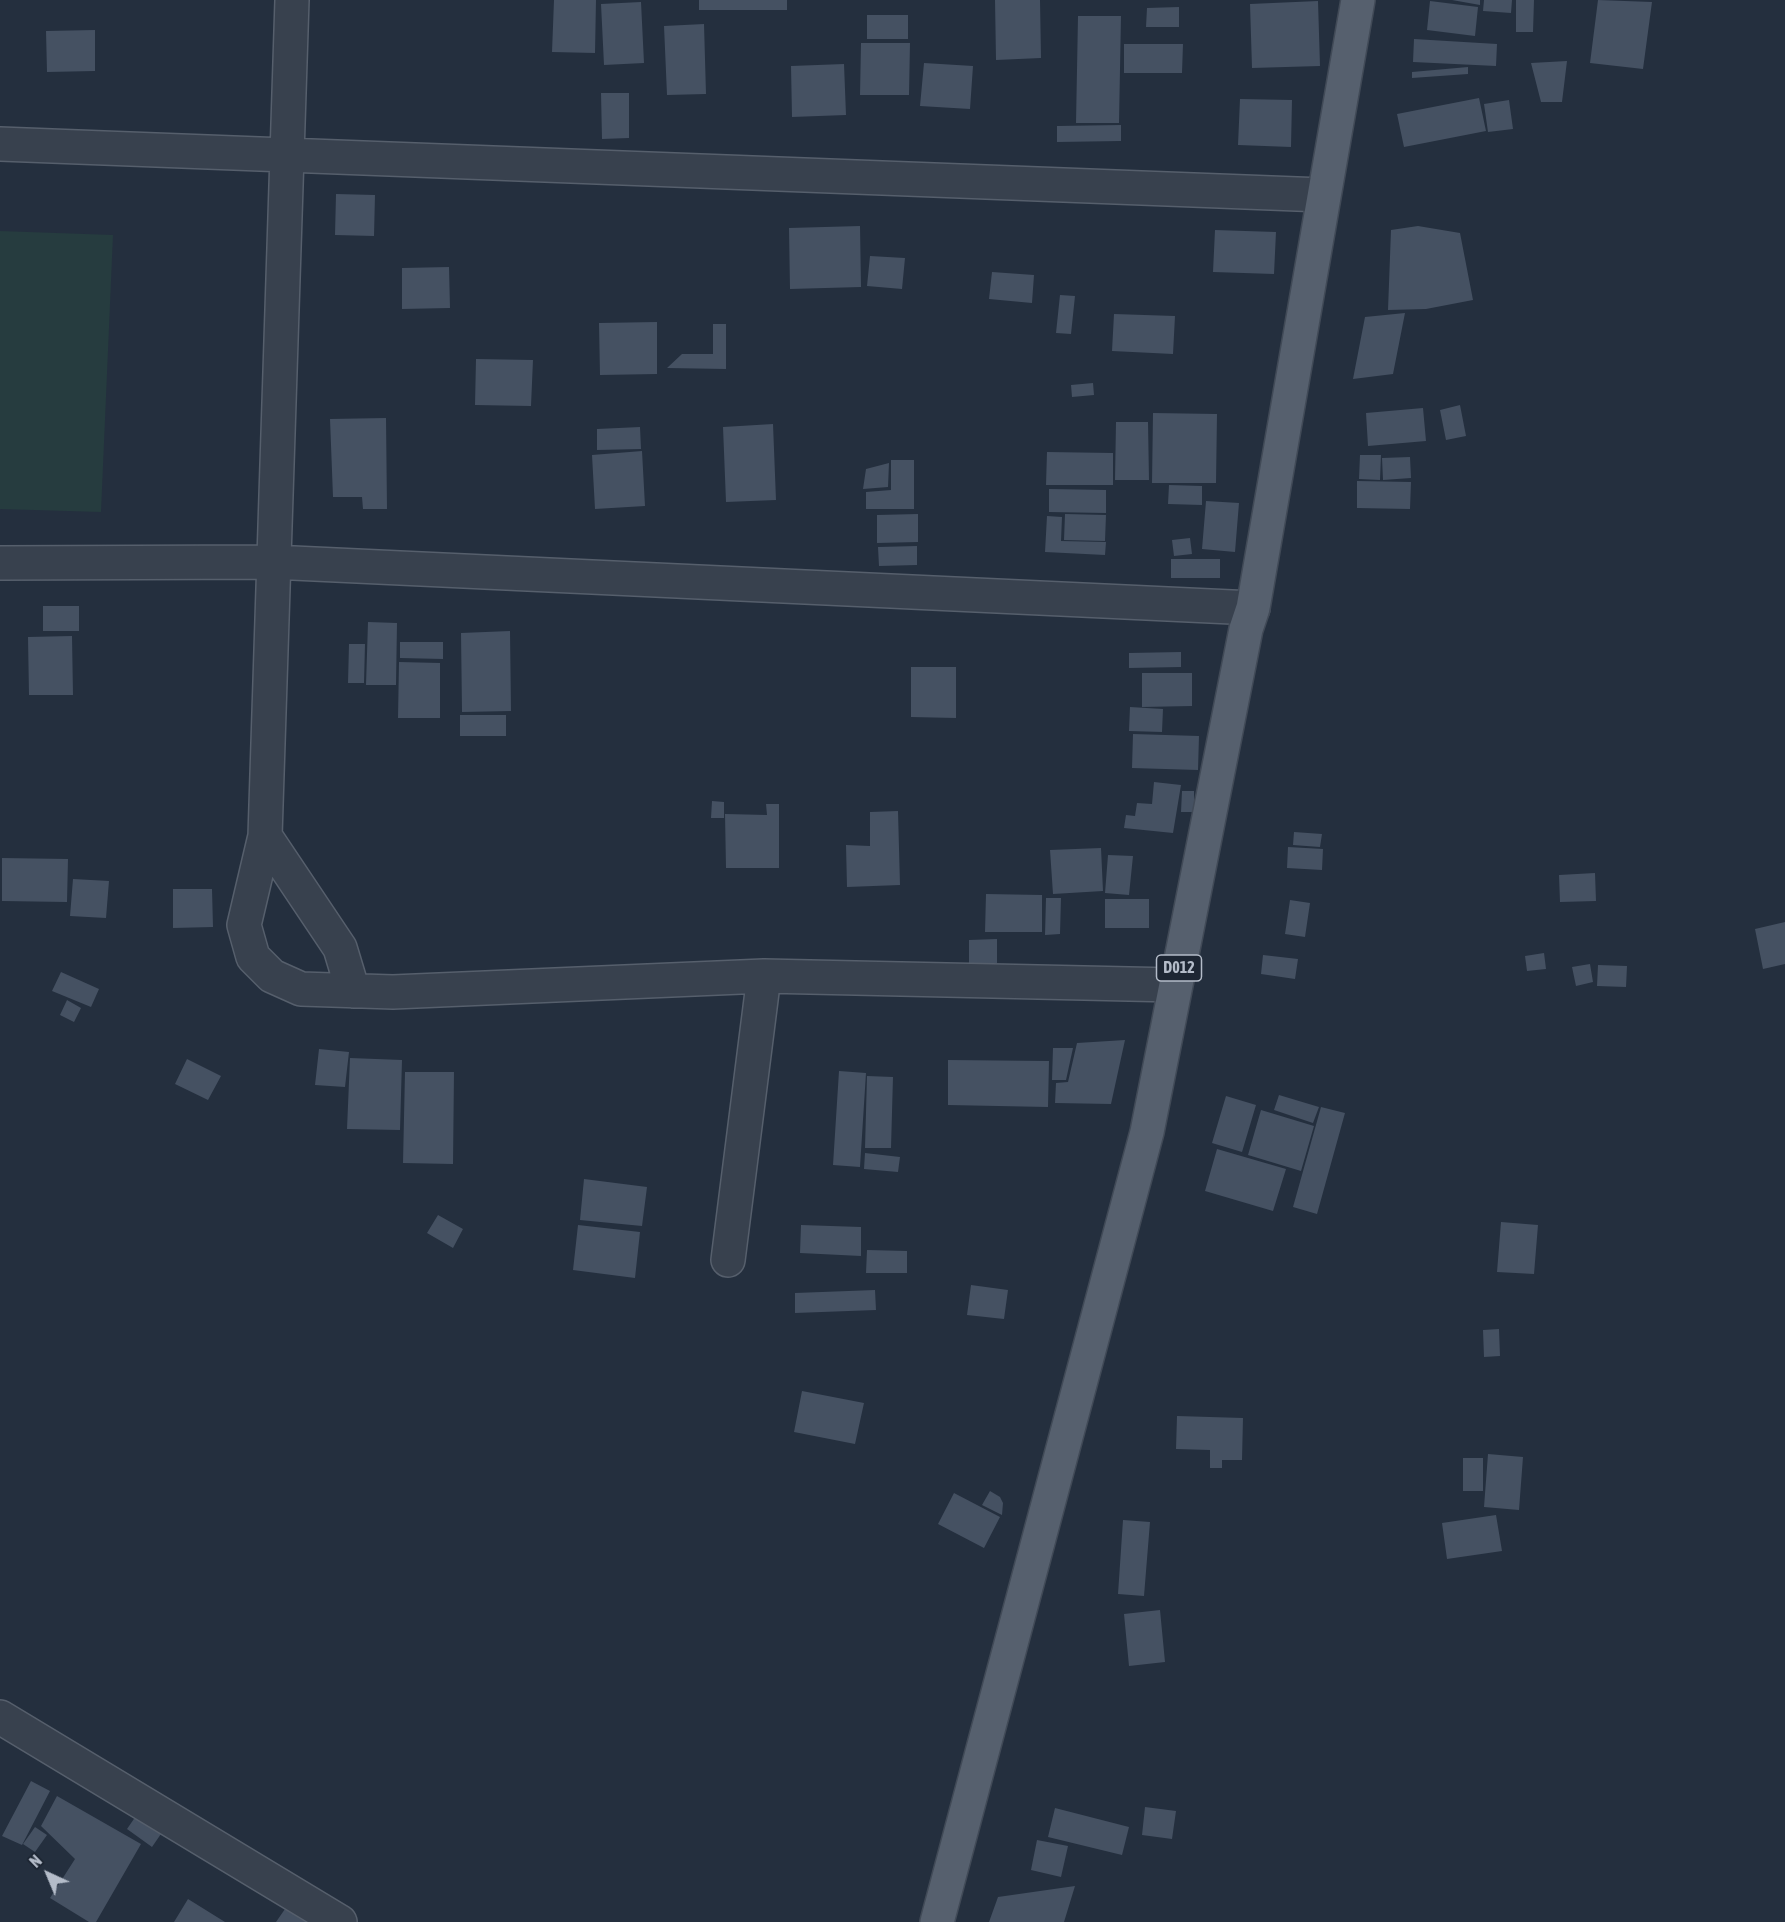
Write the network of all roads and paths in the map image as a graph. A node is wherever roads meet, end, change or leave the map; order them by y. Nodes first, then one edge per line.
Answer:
1 (292, 0) edge
2 (1358, 0) edge
3 (0, 144) edge
4 (286, 154) junction
5 (1323, 195) junction
6 (272, 562) junction
7 (0, 563) edge
8 (1253, 608) junction
9 (265, 836) junction
10 (764, 976) junction
11 (1175, 985) junction
12 (352, 991) junction
13 (728, 1260) dead end
14 (0, 1717) edge
15 (340, 1922) edge
16 (937, 1922) edge

1 - 4 street
2 - 5 main road, D012
3 - 4 street
4 - 5 street
4 - 6 street
5 - 8 main road, D012
6 - 7 street
6 - 8 street
6 - 9 street
8 - 11 main road, D012
9 - 12 street
9 - 12 street
10 - 11 street
10 - 12 street
10 - 13 street
11 - 16 main road, D012
14 - 15 street

